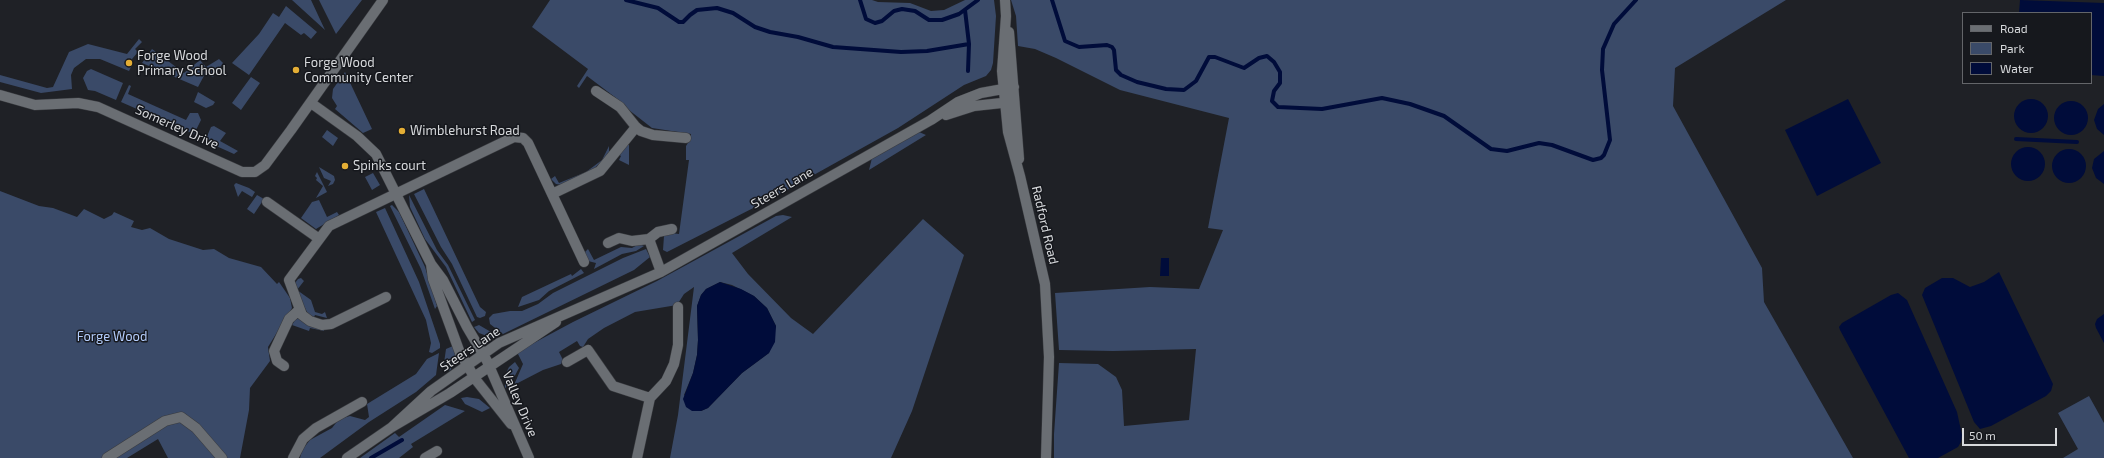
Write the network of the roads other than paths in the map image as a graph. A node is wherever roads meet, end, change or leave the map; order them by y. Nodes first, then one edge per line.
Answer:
1 (383, 0) edge
2 (1004, 0) edge
3 (1006, 16) junction
4 (1014, 87) junction
5 (1003, 89) junction
6 (596, 91) dead end
7 (0, 95) edge
8 (1015, 101) junction
9 (1004, 102) junction
10 (311, 103) junction
11 (931, 120) junction
12 (636, 127) junction
13 (686, 138) dead end
14 (1022, 182) junction
15 (396, 192) junction
16 (552, 194) junction
17 (267, 202) dead end
18 (672, 229) dead end
19 (318, 238) junction
20 (649, 239) junction
21 (608, 243) dead end
22 (584, 262) dead end
23 (431, 264) junction
24 (662, 272) junction
25 (386, 297) dead end
26 (678, 307) dead end
27 (299, 310) junction
28 (486, 360) junction
29 (567, 362) dead end
30 (284, 366) dead end
31 (470, 371) junction
32 (650, 398) junction
33 (362, 402) dead end
34 (519, 435) junction
35 (437, 451) dead end
36 (107, 458) edge
37 (222, 458) edge
38 (293, 458) edge
39 (347, 458) edge
40 (425, 458) edge
41 (530, 458) edge
42 (637, 458) edge
43 (1046, 458) edge

1 - 10 street, Somerley Drive
2 - 3 street, Radford Road
3 - 4 street
3 - 5 street, Radford Road
4 - 5 street, Steers Lane
4 - 8 street
5 - 9 street, Radford Road
5 - 11 street, Steers Lane
6 - 12 street
7 - 10 street, Somerley Drive
8 - 9 street
8 - 14 street
9 - 11 street
9 - 14 street, Radford Road
10 - 15 street
11 - 24 street, Steers Lane
12 - 13 street
12 - 16 street
14 - 43 street, Radford Road
15 - 16 street
15 - 19 street
15 - 23 street
16 - 22 street
17 - 19 street
18 - 20 street
19 - 27 street
20 - 21 street
20 - 24 street
23 - 28 street
23 - 31 street
24 - 28 street, Steers Lane
25 - 27 street
26 - 32 street
27 - 30 street
28 - 31 street, Steers Lane
28 - 34 street, Valley Drive
29 - 32 street
31 - 34 street
31 - 39 street, Steers Lane
32 - 42 street
33 - 38 street
34 - 41 street, Valley Drive
35 - 40 street
36 - 37 street

